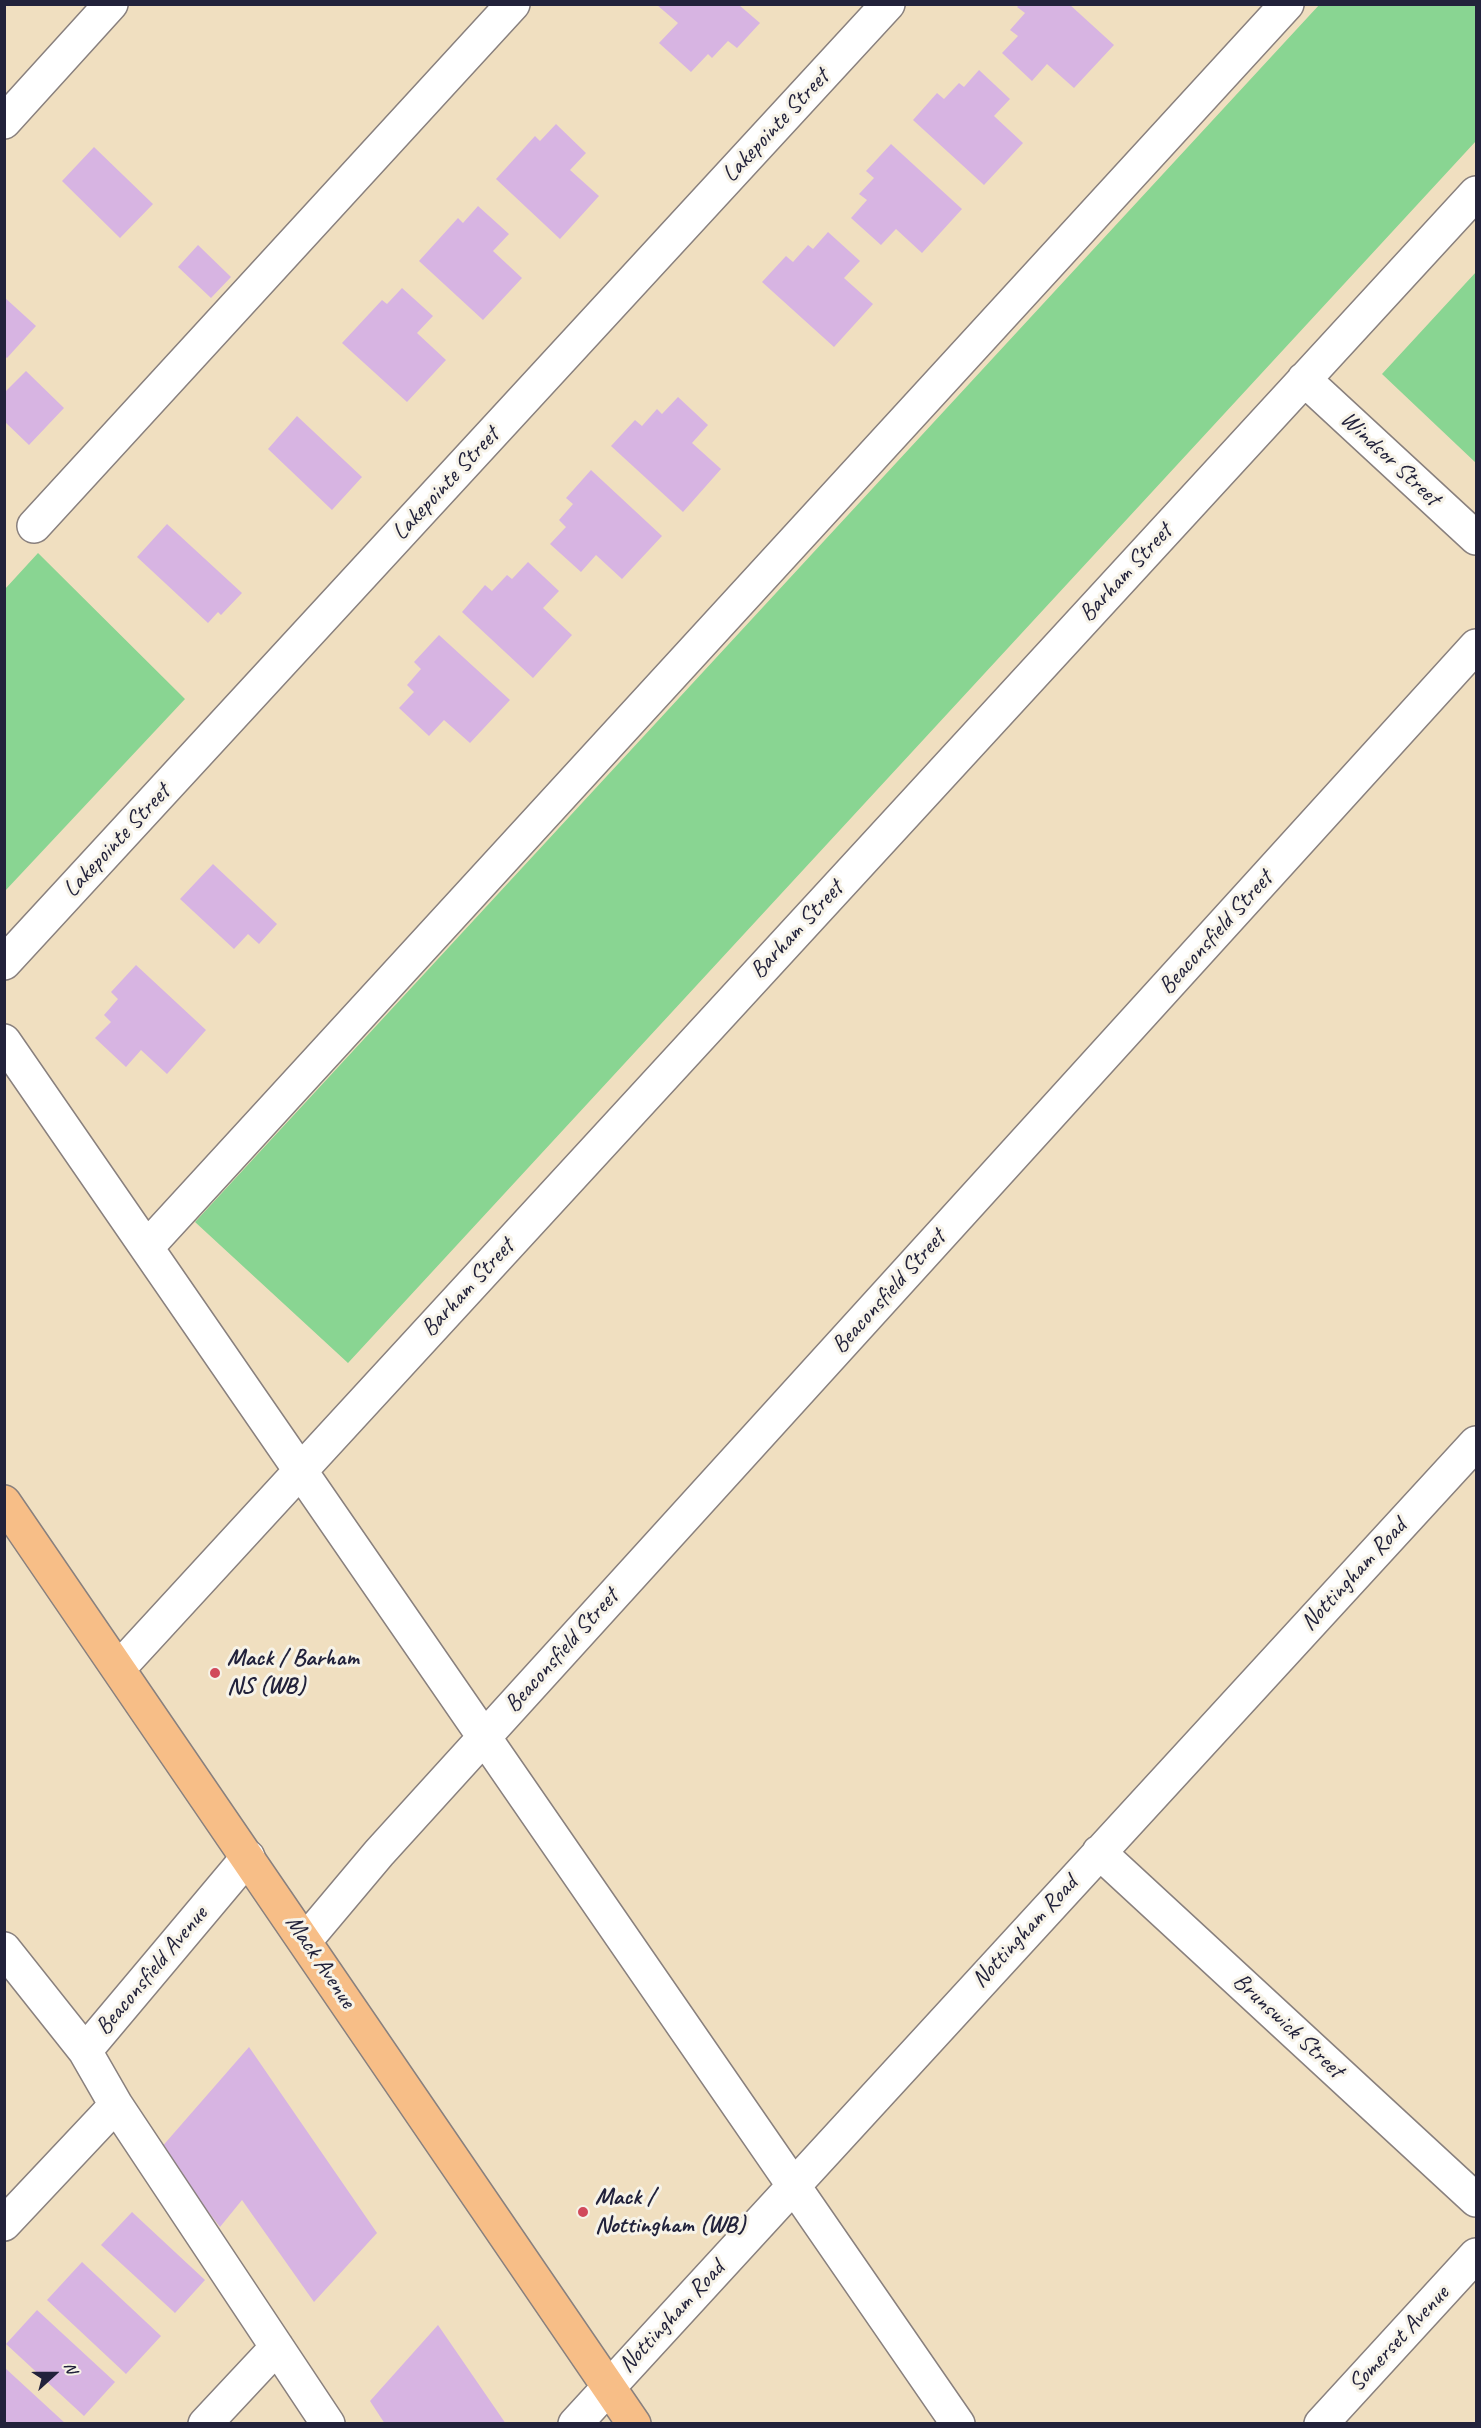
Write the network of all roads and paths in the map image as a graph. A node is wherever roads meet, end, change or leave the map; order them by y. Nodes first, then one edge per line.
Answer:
1 (111, 4) edge
2 (513, 4) edge
3 (888, 4) edge
4 (1287, 4) edge
5 (4, 122) edge
6 (1476, 193) edge
7 (1304, 379) junction
8 (34, 526) dead end
9 (1476, 538) edge
10 (1476, 646) edge
11 (4, 963) edge
12 (4, 1041) edge
13 (147, 1247) junction
14 (1476, 1443) edge
15 (301, 1469) junction
16 (4, 1502) edge
17 (118, 1668) junction
18 (485, 1736) junction
19 (1099, 1852) junction
20 (248, 1857) junction
21 (305, 1941) junction
22 (4, 1949) edge
23 (85, 2050) junction
24 (116, 2105) junction
25 (794, 2184) junction
26 (1476, 2200) edge
27 (4, 2224) edge
28 (1476, 2255) edge
29 (277, 2347) junction
30 (609, 2386) junction
31 (205, 2424) edge
32 (328, 2424) edge
33 (575, 2424) edge
34 (634, 2424) edge
35 (958, 2424) edge
36 (1321, 2424) edge

1 - 5 street
2 - 8 street
3 - 11 street, Lakepointe Street
4 - 13 street
6 - 7 street, Barham Street
7 - 9 street, Windsor Street
7 - 15 street, Barham Street
10 - 18 street, Beaconsfield Street
12 - 13 street
13 - 15 street
14 - 19 street, Nottingham Road
15 - 17 street, Barham Street
15 - 18 street
16 - 17 main road, Mack Avenue
17 - 20 main road, Mack Avenue
18 - 21 street, Beaconsfield Street
18 - 25 street
19 - 25 street, Nottingham Road
19 - 26 street, Brunswick Street
20 - 21 main road, Mack Avenue
20 - 23 street, Beaconsfield Avenue
21 - 30 main road, Mack Avenue
22 - 23 street
23 - 24 street, Beaconsfield Avenue
24 - 27 street
24 - 29 street, Beaconsfield Avenue
25 - 30 street, Nottingham Road
25 - 35 street
28 - 36 street, Somerset Avenue
29 - 31 street
29 - 32 street, Beaconsfield Avenue
30 - 33 street, Nottingham Road
30 - 34 main road, Mack Avenue

